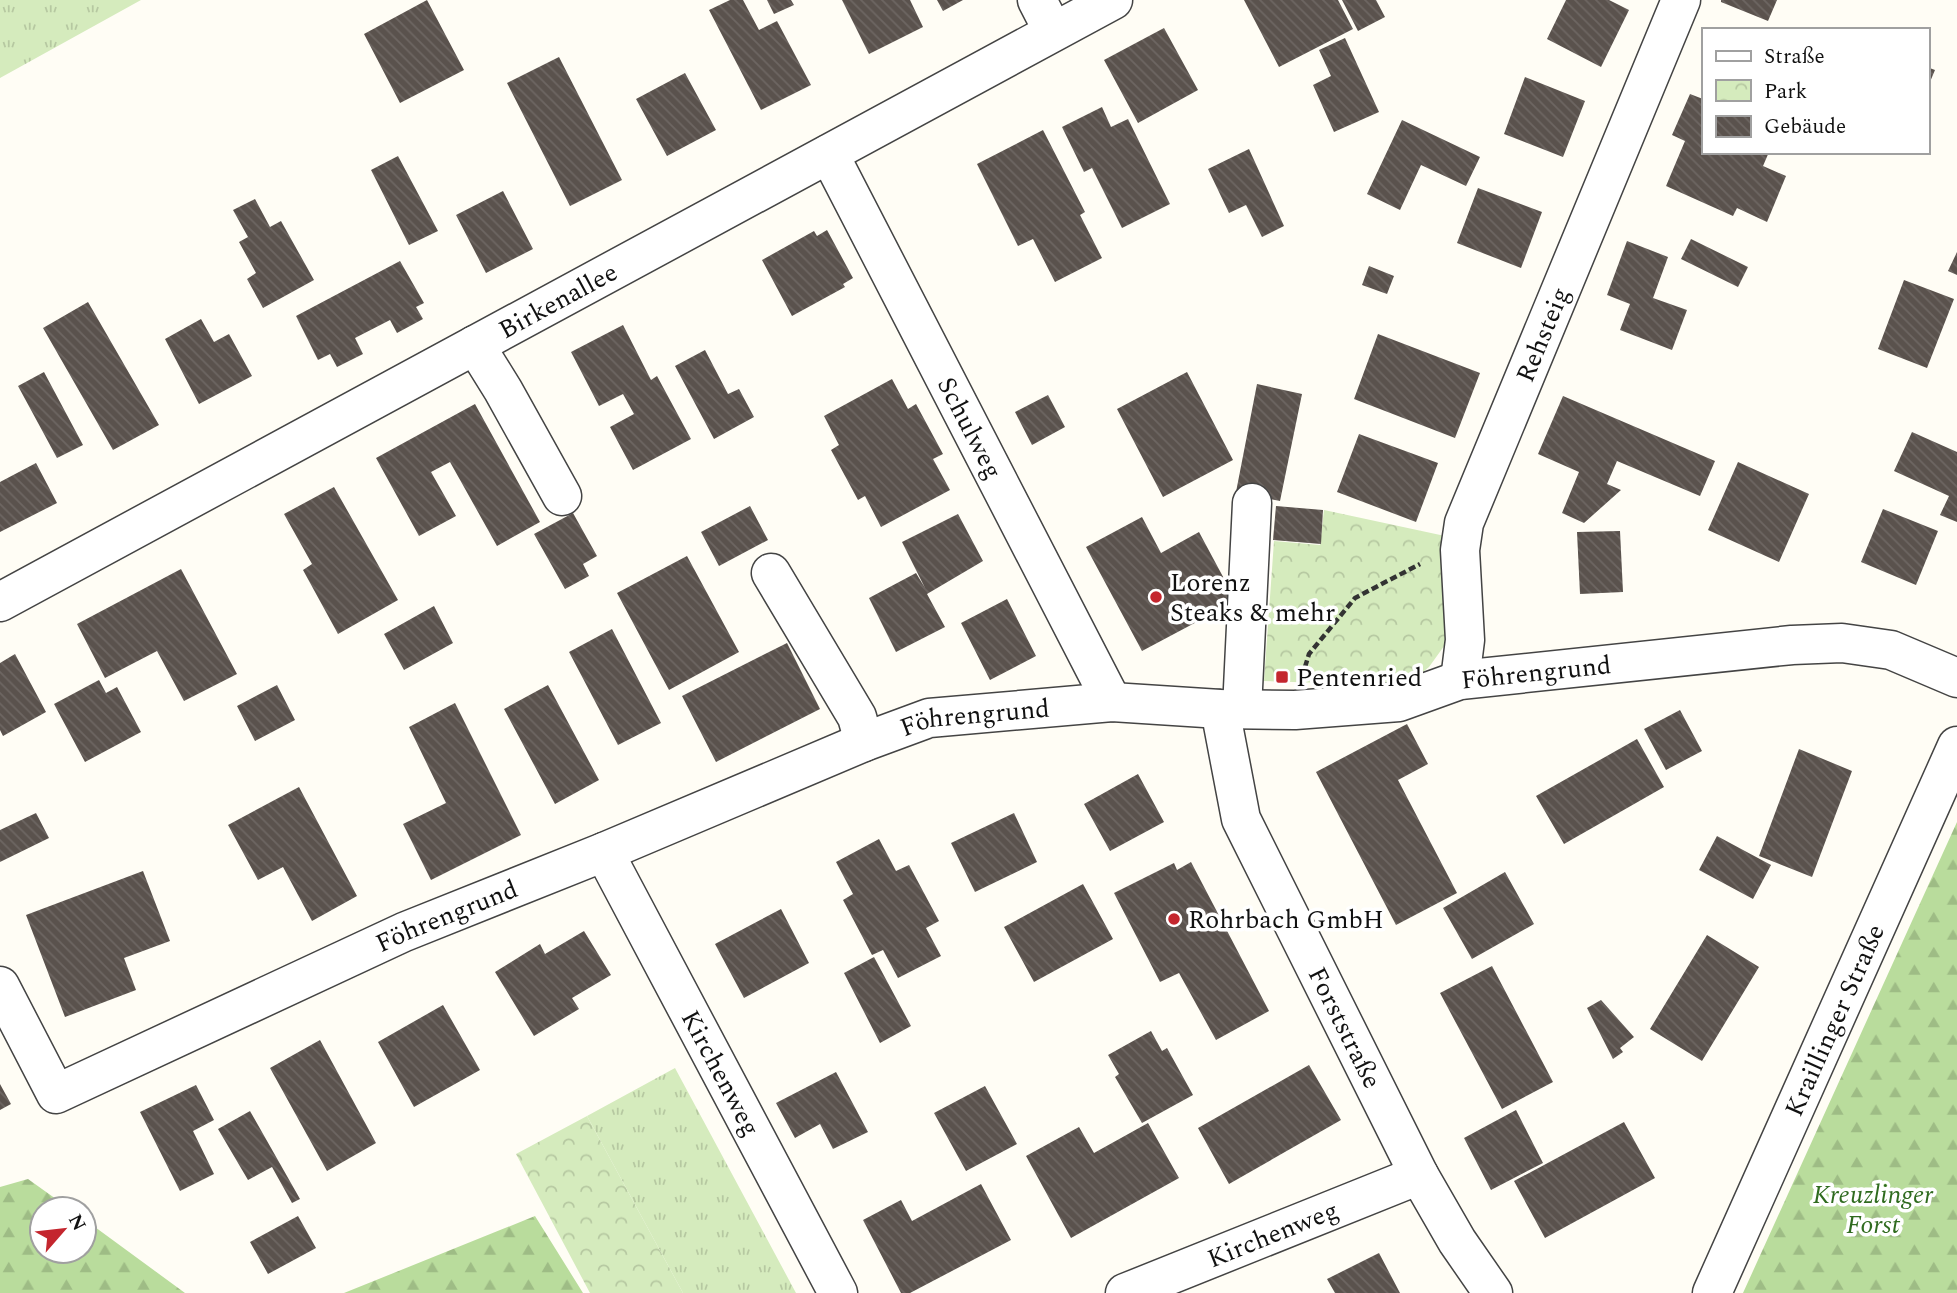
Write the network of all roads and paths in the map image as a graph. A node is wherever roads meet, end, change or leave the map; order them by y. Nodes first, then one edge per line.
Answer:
1 (1113, 0) edge
2 (1681, 0) edge
3 (1045, 16) edge
4 (829, 153) junction
5 (475, 345) junction
6 (562, 496) dead end
7 (1252, 503) dead end
8 (1460, 550) junction
9 (771, 573) dead end
10 (0, 602) edge
11 (1957, 678) edge
12 (1460, 680) junction
13 (1112, 702) junction
14 (1231, 709) junction
15 (1295, 710) junction
16 (864, 742) junction
17 (1957, 747) edge
18 (604, 852) junction
19 (0, 986) edge
20 (1419, 1175) junction
21 (838, 1293) edge
22 (1125, 1293) edge
23 (1493, 1293) edge
24 (1712, 1293) edge

1 - 3 street, Birkenallee
2 - 8 street, Rehsteig
3 - 4 street, Birkenallee
4 - 5 street, Birkenallee
4 - 13 street, Schulweg
5 - 6 street
5 - 10 street, Birkenallee
7 - 14 street, Forststraße
8 - 12 street, Rehsteig
8 - 15 path
9 - 16 street
11 - 12 street, Föhrengrund
12 - 15 street, Föhrengrund
13 - 14 street, Föhrengrund
13 - 16 street, Föhrengrund
14 - 15 street, Föhrengrund
14 - 20 street, Forststraße
16 - 18 street, Föhrengrund
17 - 24 street, Kraillinger Straße
18 - 19 street, Föhrengrund
18 - 21 street, Kirchenweg
20 - 22 street, Kirchenweg
20 - 23 street, Forststraße

